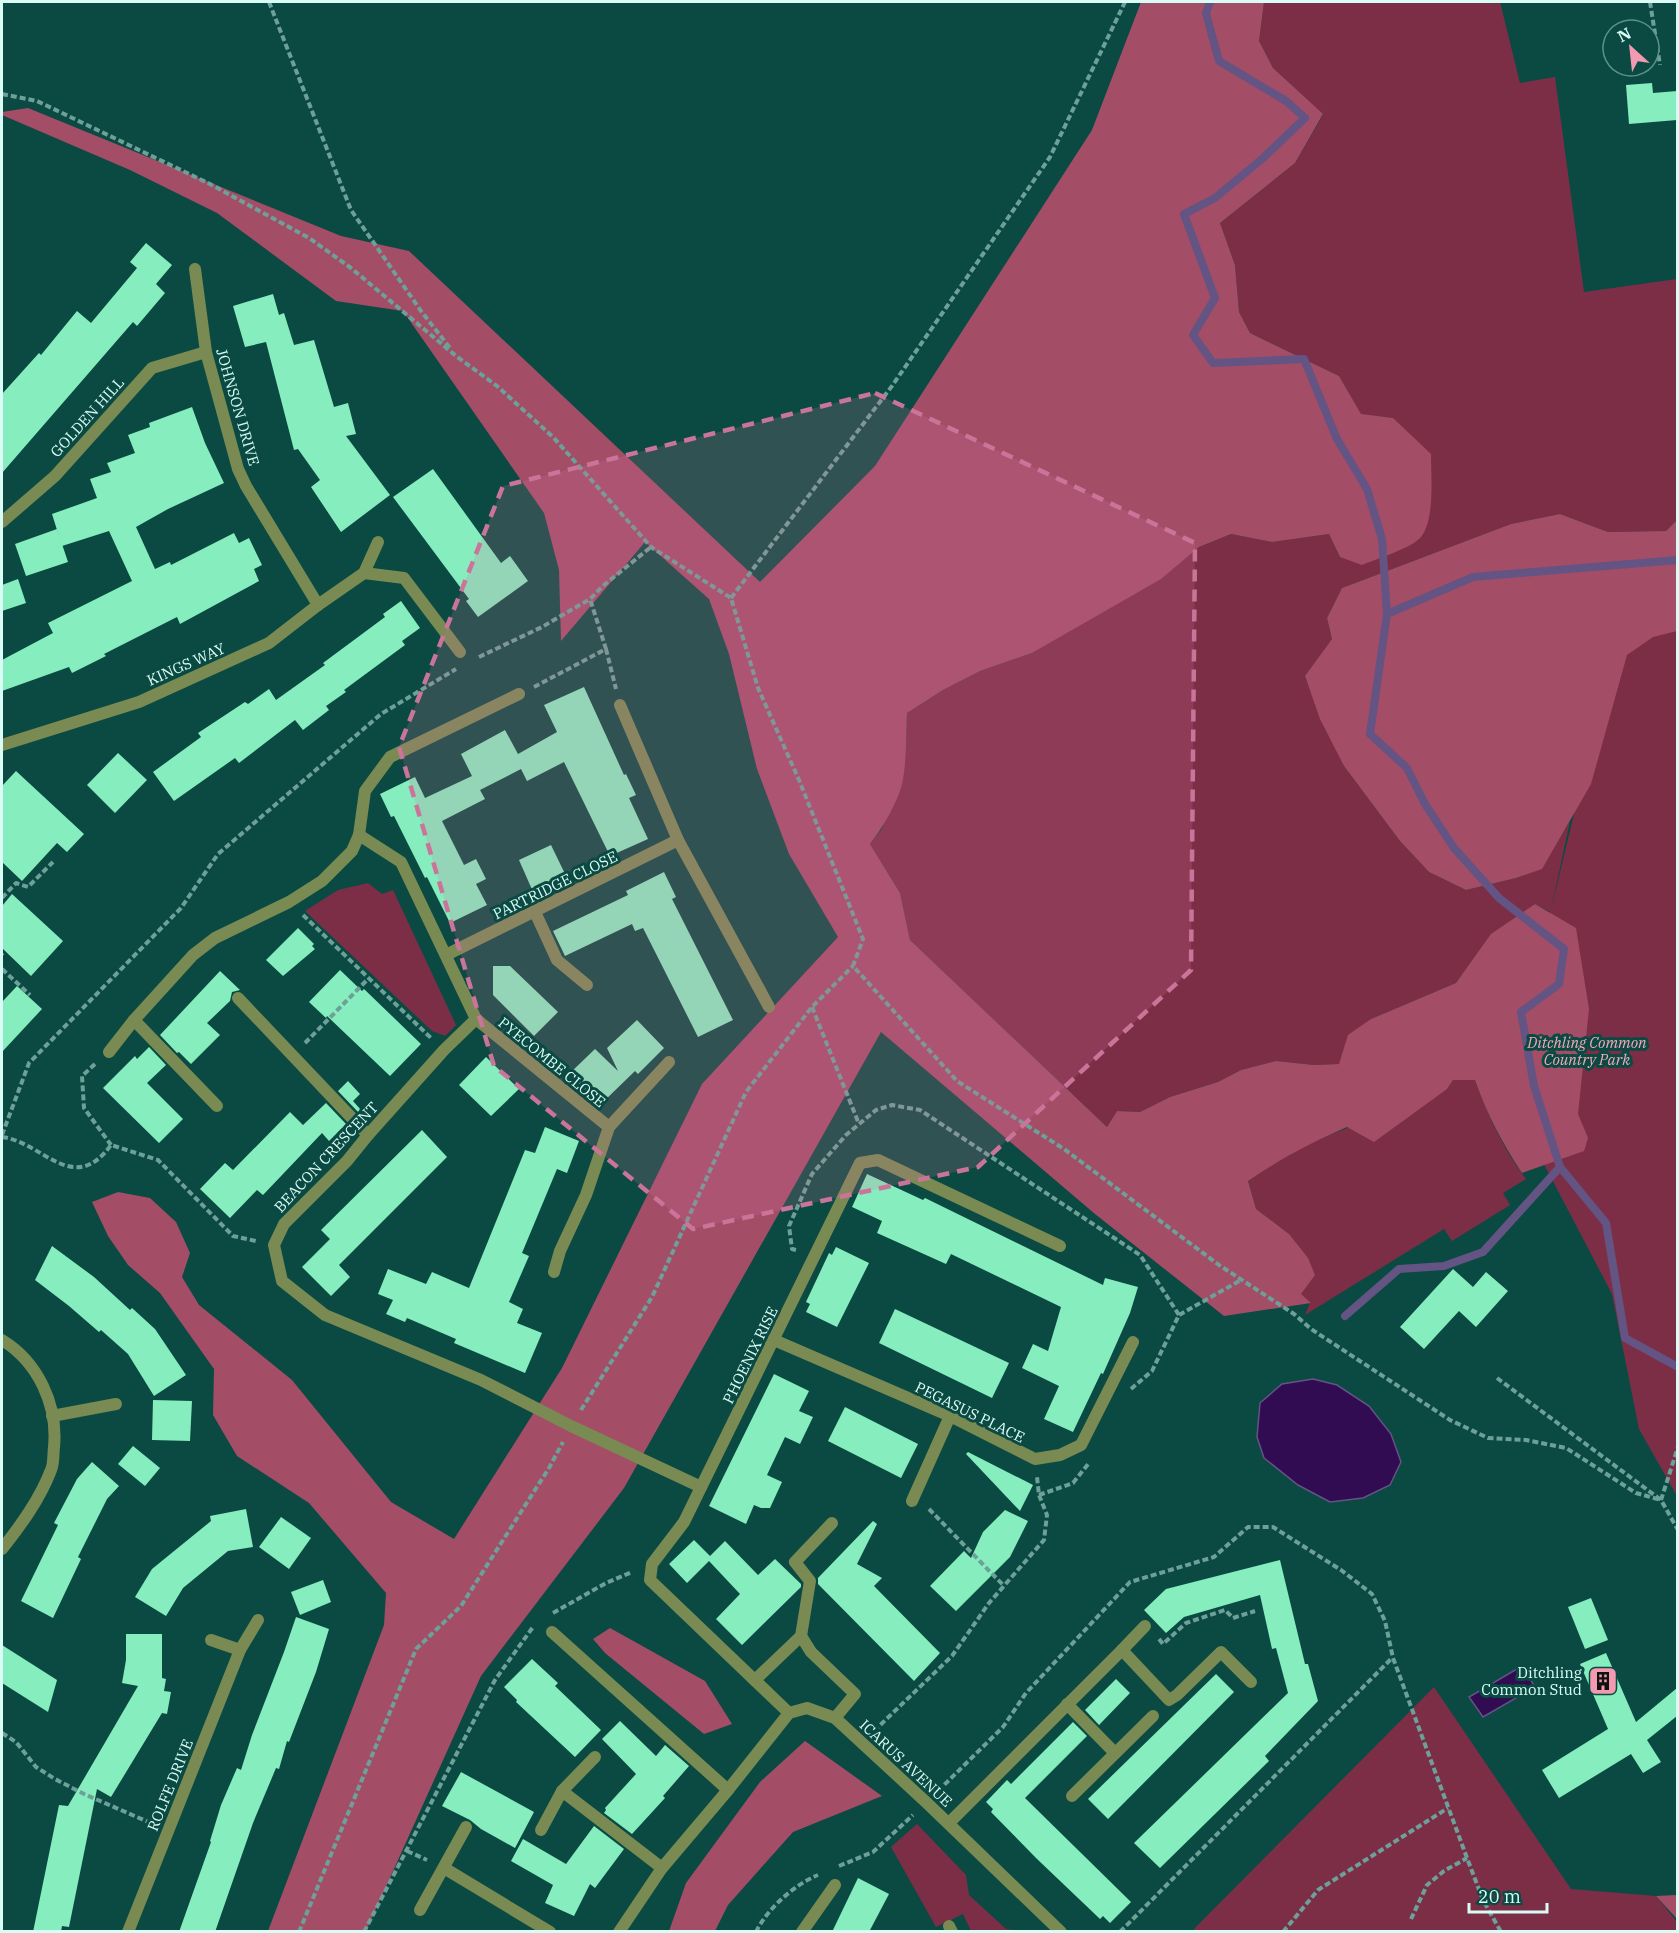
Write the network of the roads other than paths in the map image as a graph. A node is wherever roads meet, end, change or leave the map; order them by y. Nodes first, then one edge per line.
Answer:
1 (195, 269) dead end
2 (206, 352) junction
3 (2, 522) edge
4 (378, 542) dead end
5 (364, 573) junction
6 (318, 605) junction
7 (465, 657) road end
8 (519, 694) road end
9 (620, 705) road end
10 (2, 745) edge
11 (359, 835) junction
12 (678, 840) junction
13 (535, 912) junction
14 (446, 956) junction
15 (587, 985) dead end
16 (238, 998) dead end
17 (769, 1007) dead end
18 (476, 1019) junction
19 (134, 1020) junction
20 (109, 1052) road end
21 (669, 1062) dead end
22 (217, 1106) dead end
23 (609, 1127) junction
24 (368, 1135) junction
25 (1060, 1246) dead end
26 (554, 1272) dead end
27 (2, 1340) edge
28 (774, 1340) junction
29 (1133, 1342) dead end
30 (116, 1404) dead end
31 (52, 1416) junction
32 (950, 1416) junction
33 (701, 1487) junction
34 (913, 1498) road end
35 (832, 1523) dead end
36 (2, 1549) edge
37 (258, 1620) dead end
38 (1145, 1626) road end
39 (552, 1632) dead end
40 (801, 1636) junction
41 (211, 1640) dead end
42 (240, 1650) junction
43 (1122, 1650) junction
44 (755, 1680) junction
45 (1251, 1682) dead end
46 (1067, 1704) junction
47 (789, 1713) junction
48 (1153, 1716) dead end
49 (835, 1718) junction
50 (1115, 1753) junction
51 (594, 1757) dead end
52 (728, 1790) junction
53 (562, 1791) junction
54 (1072, 1796) dead end
55 (949, 1823) junction
56 (466, 1827) dead end
57 (542, 1830) dead end
58 (444, 1868) junction
59 (662, 1868) junction
60 (836, 1886) dead end
61 (420, 1910) dead end
62 (128, 1932) edge
63 (550, 1932) edge
64 (619, 1932) edge
65 (802, 1932) edge
66 (1061, 1932) edge

1 - 2 street, JOHNSON DRIVE
2 - 3 street, GOLDEN HILL
2 - 6 street, JOHNSON DRIVE
4 - 5 street
5 - 6 street, KINGS WAY
5 - 7 street
6 - 10 street, KINGS WAY
8 - 11 street
9 - 12 street
11 - 14 street
11 - 19 street
12 - 13 street, PARTRIDGE CLOSE
12 - 17 street
13 - 14 street, PARTRIDGE CLOSE
13 - 15 street
14 - 18 street
16 - 24 street
18 - 23 street, PYECOMBE CLOSE
18 - 24 street, BEACON CRESCENT
19 - 20 street
19 - 22 street
21 - 23 street, PYECOMBE CLOSE
23 - 26 street, PYECOMBE CLOSE
24 - 33 street, BEACON CRESCENT
25 - 28 street, PHOENIX RISE
27 - 31 street
28 - 32 street, PEGASUS PLACE
28 - 33 street, PHOENIX RISE
29 - 32 street, PEGASUS PLACE
30 - 31 street
31 - 36 street
32 - 34 street
33 - 44 street, PHOENIX RISE
35 - 40 street
37 - 42 street, ROLFE DRIVE
38 - 43 street
39 - 52 street
40 - 44 street
40 - 49 street
41 - 42 street
42 - 62 street, ROLFE DRIVE
43 - 45 street
43 - 46 street
44 - 47 street
46 - 50 street
46 - 55 street
47 - 49 street, ICARUS AVENUE
47 - 52 street
48 - 50 street
49 - 55 street, ICARUS AVENUE
50 - 54 street
51 - 53 street
52 - 59 street
53 - 57 street
53 - 59 street
55 - 66 street, ICARUS AVENUE
56 - 58 street
58 - 61 street
58 - 63 street
59 - 64 street
60 - 65 street

